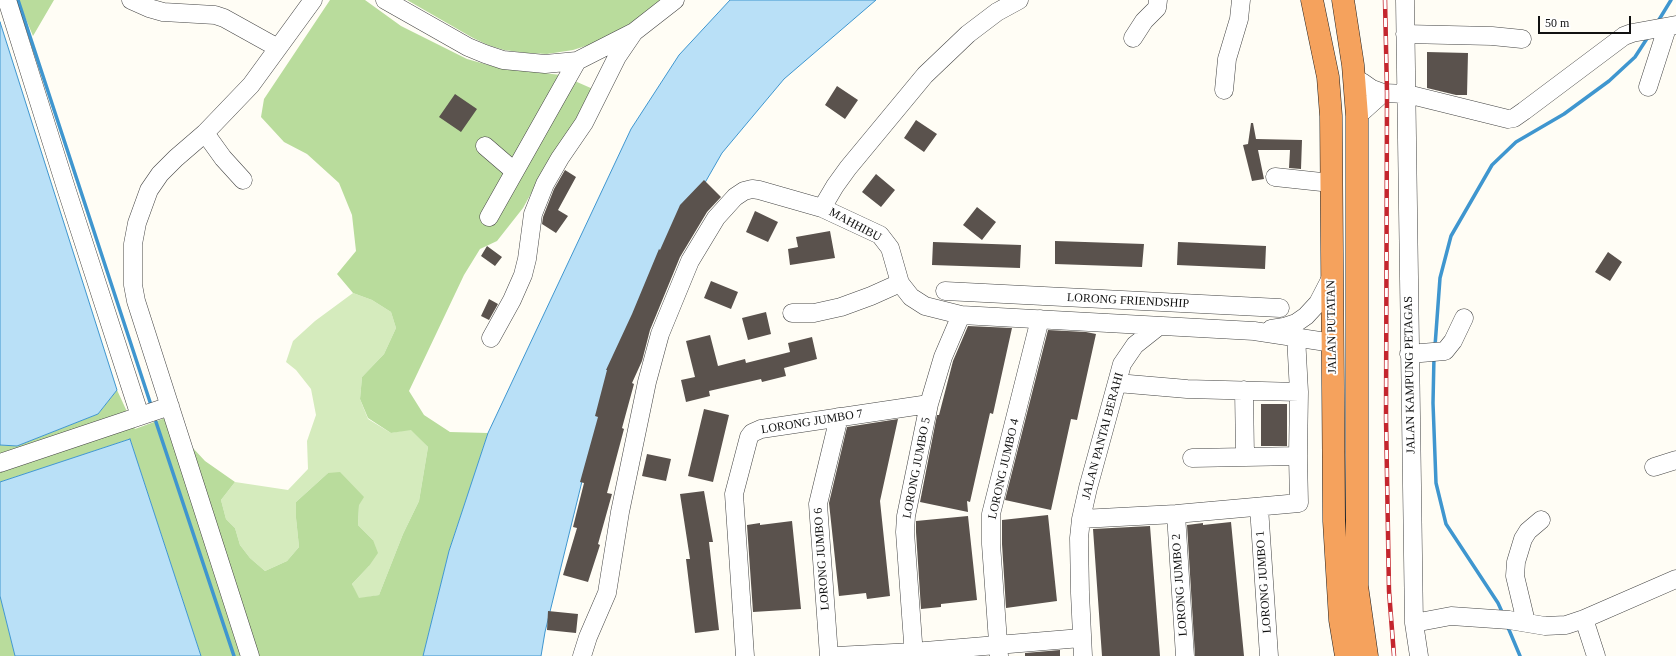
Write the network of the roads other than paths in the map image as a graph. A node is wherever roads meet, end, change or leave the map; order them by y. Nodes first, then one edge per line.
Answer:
1 (7, 0) edge
2 (131, 0) edge
3 (313, 0) edge
4 (385, 0) edge
5 (675, 0) edge
6 (1019, 0) edge
7 (1158, 0) edge
8 (1241, 0) edge
9 (1312, 0) edge
10 (1343, 0) edge
11 (1358, 0) edge
12 (1405, 0) edge
13 (1669, 27) edge
14 (634, 32) junction
15 (1405, 34) junction
16 (1133, 38) dead end
17 (1522, 40) dead end
18 (278, 48) junction
19 (577, 61) junction
20 (1362, 82) junction
21 (1648, 87) dead end
22 (1224, 90) dead end
23 (1384, 93) junction
24 (1407, 94) junction
25 (1363, 111) junction
26 (205, 133) junction
27 (1357, 140) junction
28 (485, 146) dead end
29 (514, 171) junction
30 (1275, 178) dead end
31 (244, 180) dead end
32 (1331, 183) junction
33 (822, 208) junction
34 (489, 217) dead end
35 (1332, 276) junction
36 (900, 283) junction
37 (945, 291) dead end
38 (976, 294) junction
39 (1280, 308) dead end
40 (792, 313) dead end
41 (967, 315) junction
42 (1464, 318) dead end
43 (1040, 319) junction
44 (1159, 326) junction
45 (1254, 331) junction
46 (1296, 336) junction
47 (491, 338) dead end
48 (1333, 343) junction
49 (1415, 354) junction
50 (1117, 383) junction
51 (1244, 390) junction
52 (1299, 392) junction
53 (929, 404) junction
54 (170, 406) junction
55 (140, 416) junction
56 (839, 417) junction
57 (1245, 456) junction
58 (1298, 456) junction
59 (1192, 458) dead end
60 (1676, 460) edge
61 (0, 463) edge
62 (1654, 467) dead end
63 (1259, 508) junction
64 (1176, 514) junction
65 (1081, 519) junction
66 (1541, 520) dead end
67 (1676, 579) edge
68 (1584, 619) junction
69 (1526, 622) junction
70 (1414, 623) junction
71 (1081, 638) junction
72 (998, 650) edge
73 (913, 654) edge
74 (250, 656) edge
75 (582, 656) edge
76 (745, 656) edge
77 (829, 656) edge
78 (836, 656) edge
79 (1083, 656) edge
80 (1185, 656) edge
81 (1269, 656) edge
82 (1346, 656) edge
83 (1368, 656) edge
84 (1419, 656) edge
85 (1596, 656) edge

1 - 55 street
2 - 18 street
3 - 18 street
4 - 19 street
5 - 14 street
6 - 33 street, MAHHIBU
7 - 16 street
8 - 22 street
9 - 32 highway, JALAN PUTATAN
10 - 27 highway, JALAN PUTATAN
11 - 20 highway
12 - 15 street, JALAN KAMPUNG PETAGAS
13 - 21 street
13 - 24 street
14 - 19 street
14 - 47 street
15 - 17 street
15 - 24 street, JALAN KAMPUNG PETAGAS
18 - 26 street
19 - 29 street
20 - 23 street
20 - 25 highway
23 - 24 street
23 - 25 street
24 - 49 street, JALAN KAMPUNG PETAGAS
25 - 27 highway
26 - 31 street
26 - 54 street
27 - 83 highway, JALAN PUTATAN
28 - 29 street
29 - 34 street
30 - 32 street
32 - 35 highway, JALAN PUTATAN
33 - 36 street, MAHHIBU
33 - 75 street
35 - 45 street
35 - 48 highway, JALAN PUTATAN
36 - 40 street
36 - 41 street, MAHHIBU
37 - 38 street, LORONG FRIENDSHIP
38 - 39 street, LORONG FRIENDSHIP
38 - 41 street
41 - 43 street, MAHHIBU
41 - 53 street, LORONG JUMBO 5
42 - 49 street
43 - 44 street, MAHHIBU
43 - 72 street, LORONG JUMBO 4
44 - 45 street
44 - 50 street, JALAN PANTAI BERAHI
45 - 46 street
46 - 48 street
46 - 52 street
48 - 82 highway, JALAN PUTATAN
49 - 70 street, JALAN KAMPUNG PETAGAS
50 - 51 street
50 - 65 street, JALAN PANTAI BERAHI
51 - 52 street
51 - 57 street
52 - 58 street
53 - 56 street, LORONG JUMBO 7
53 - 73 street, LORONG JUMBO 5
54 - 55 street
54 - 74 street
55 - 61 street
56 - 76 street, LORONG JUMBO 7
56 - 77 street, LORONG JUMBO 6
57 - 58 street
57 - 59 street
58 - 63 street
60 - 62 street
63 - 64 street
63 - 81 street, LORONG JUMBO 1
64 - 65 street
64 - 80 street, LORONG JUMBO 2
65 - 71 street, JALAN PANTAI BERAHI
66 - 69 street
67 - 68 street
68 - 69 street
68 - 85 street
69 - 70 street
70 - 84 street, JALAN KAMPUNG PETAGAS
71 - 72 street
71 - 79 street, JALAN PANTAI BERAHI
72 - 73 street
73 - 78 street

